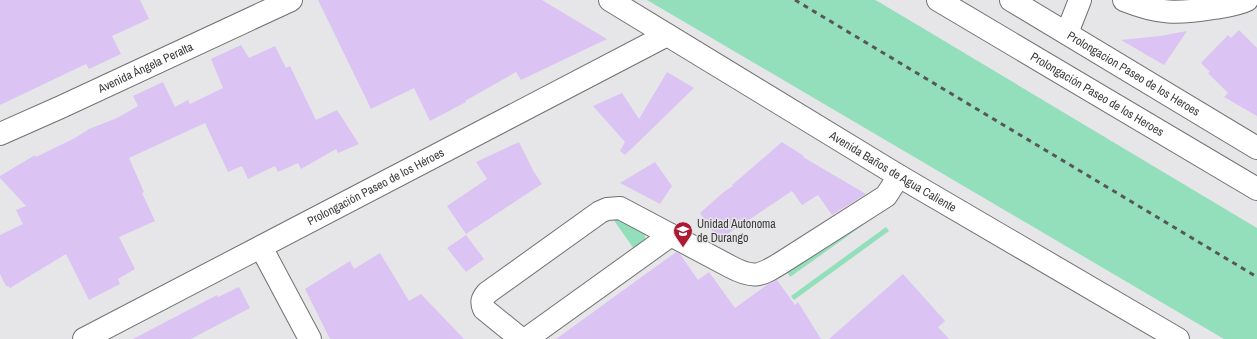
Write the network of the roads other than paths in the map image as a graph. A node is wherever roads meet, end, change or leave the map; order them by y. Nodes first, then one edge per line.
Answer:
1 (292, 0) edge
2 (610, 0) edge
3 (938, 0) edge
4 (1011, 0) edge
5 (1080, 0) edge
6 (1124, 0) edge
7 (1247, 0) edge
8 (1067, 34) junction
9 (667, 35) junction
10 (0, 134) edge
11 (1257, 148) edge
12 (899, 176) junction
13 (1257, 189) edge
14 (671, 235) junction
15 (261, 247) junction
16 (1169, 337) edge
17 (84, 339) edge
18 (310, 339) edge
19 (521, 339) edge
20 (524, 339) edge

1 - 10 street, Avenida Ángela Peralta
2 - 9 street, Avenida Baños de Agua Caliente
3 - 13 street, Prolongación Paseo de los Heroes
4 - 8 street, Prolongacion Paseo de los Heroes
5 - 8 street
6 - 7 street
8 - 11 street, Prolongacion Paseo de los Heroes
9 - 12 street, Avenida Baños de Agua Caliente
9 - 15 street, Prolongación Paseo de los Héroes
12 - 14 street
12 - 16 street, Avenida Baños de Agua Caliente
14 - 19 street
14 - 20 street
15 - 17 street, Prolongación Paseo de los Héroes
15 - 18 street

